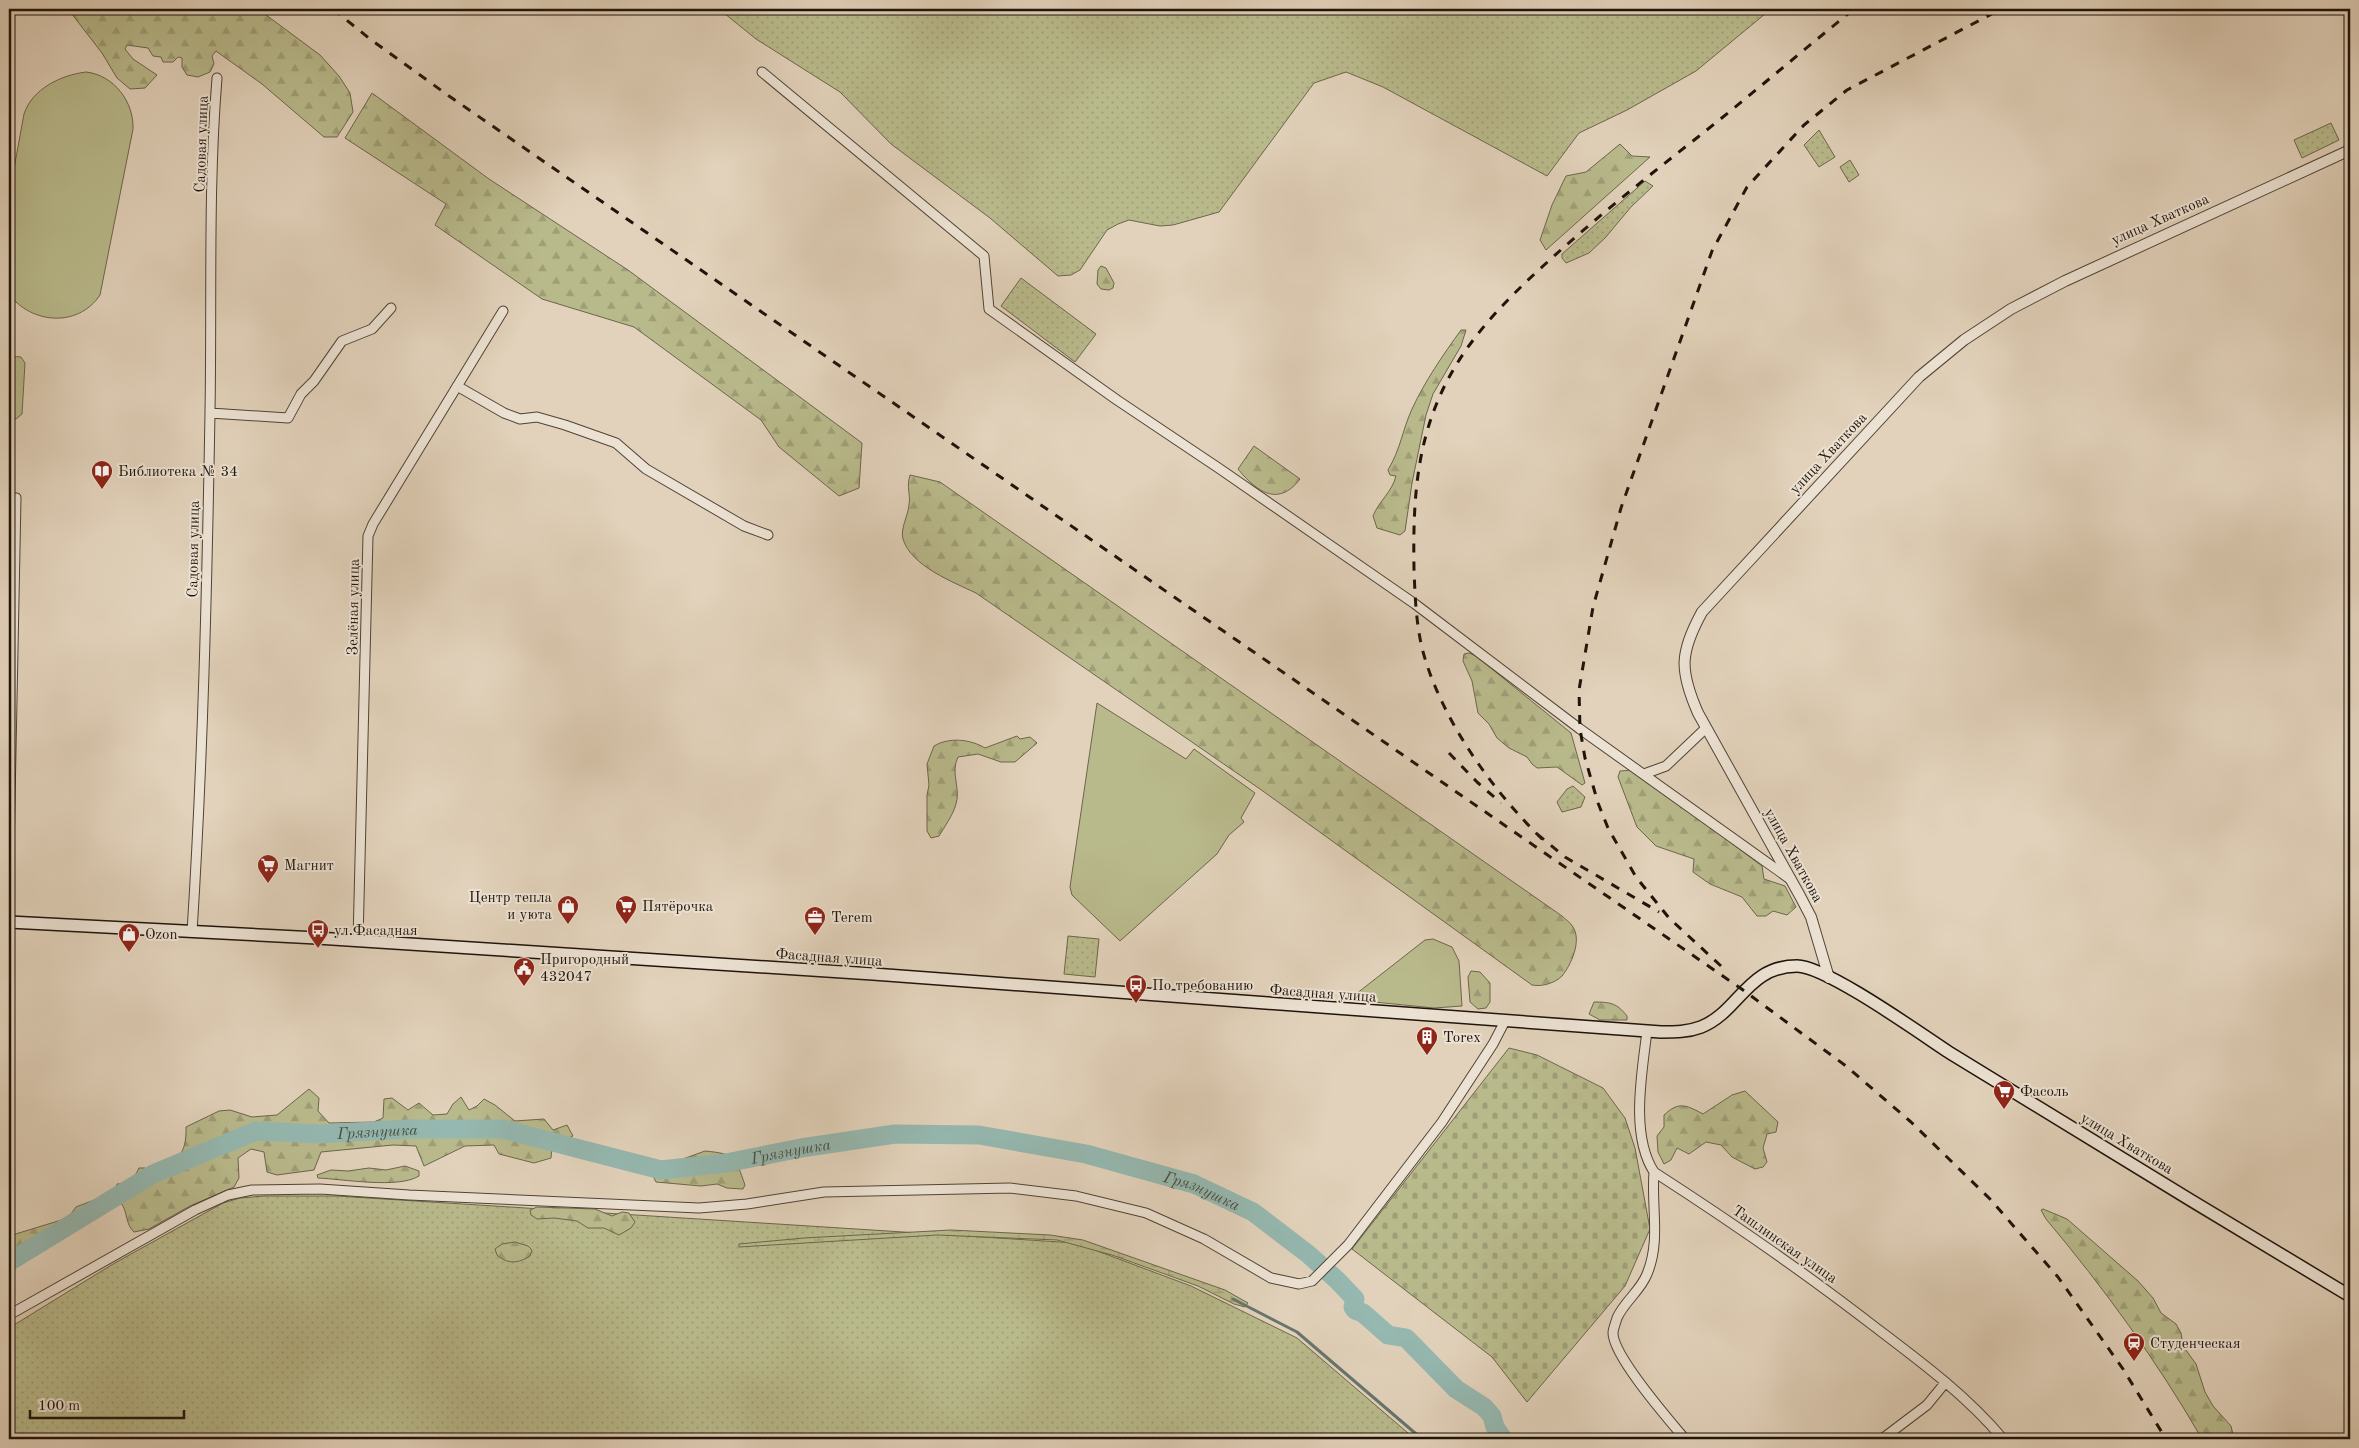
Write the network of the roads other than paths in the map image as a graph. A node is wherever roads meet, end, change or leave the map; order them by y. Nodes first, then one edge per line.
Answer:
1 (762, 72) dead end
2 (218, 78) dead end
3 (2350, 150) edge
4 (391, 308) dead end
5 (503, 311) dead end
6 (457, 386) junction
7 (210, 413) junction
8 (12, 498) edge
9 (768, 535) dead end
10 (1706, 728) junction
11 (1644, 774) junction
12 (9, 852) edge
13 (1791, 879) junction
14 (9, 922) edge
15 (192, 932) junction
16 (358, 941) junction
17 (1829, 978) junction
18 (1505, 1021) junction
19 (1647, 1031) junction
20 (1654, 1172) junction
21 (2350, 1296) edge
22 (9, 1315) edge
23 (1945, 1383) junction
24 (1685, 1439) edge
25 (1882, 1439) edge
26 (2003, 1439) edge

1 - 11 street
2 - 7 street, Садовая улица
3 - 10 street, улица Хваткова
4 - 7 street
5 - 6 street, Зелёная улица
6 - 9 street
6 - 16 street, Зелёная улица
7 - 15 street, Садовая улица
8 - 12 street
10 - 11 street
10 - 13 street, улица Хваткова
11 - 13 street
13 - 17 street, улица Хваткова
14 - 15 main road, Фасадная улица
15 - 16 main road, Фасадная улица
16 - 18 main road, Фасадная улица
17 - 19 main road, Фасадная улица
17 - 21 main road, улица Хваткова
18 - 19 main road, Фасадная улица
18 - 22 street
19 - 20 street
20 - 23 street, Ташлинская улица
20 - 24 street
23 - 25 street
23 - 26 street, Ташлинская улица

